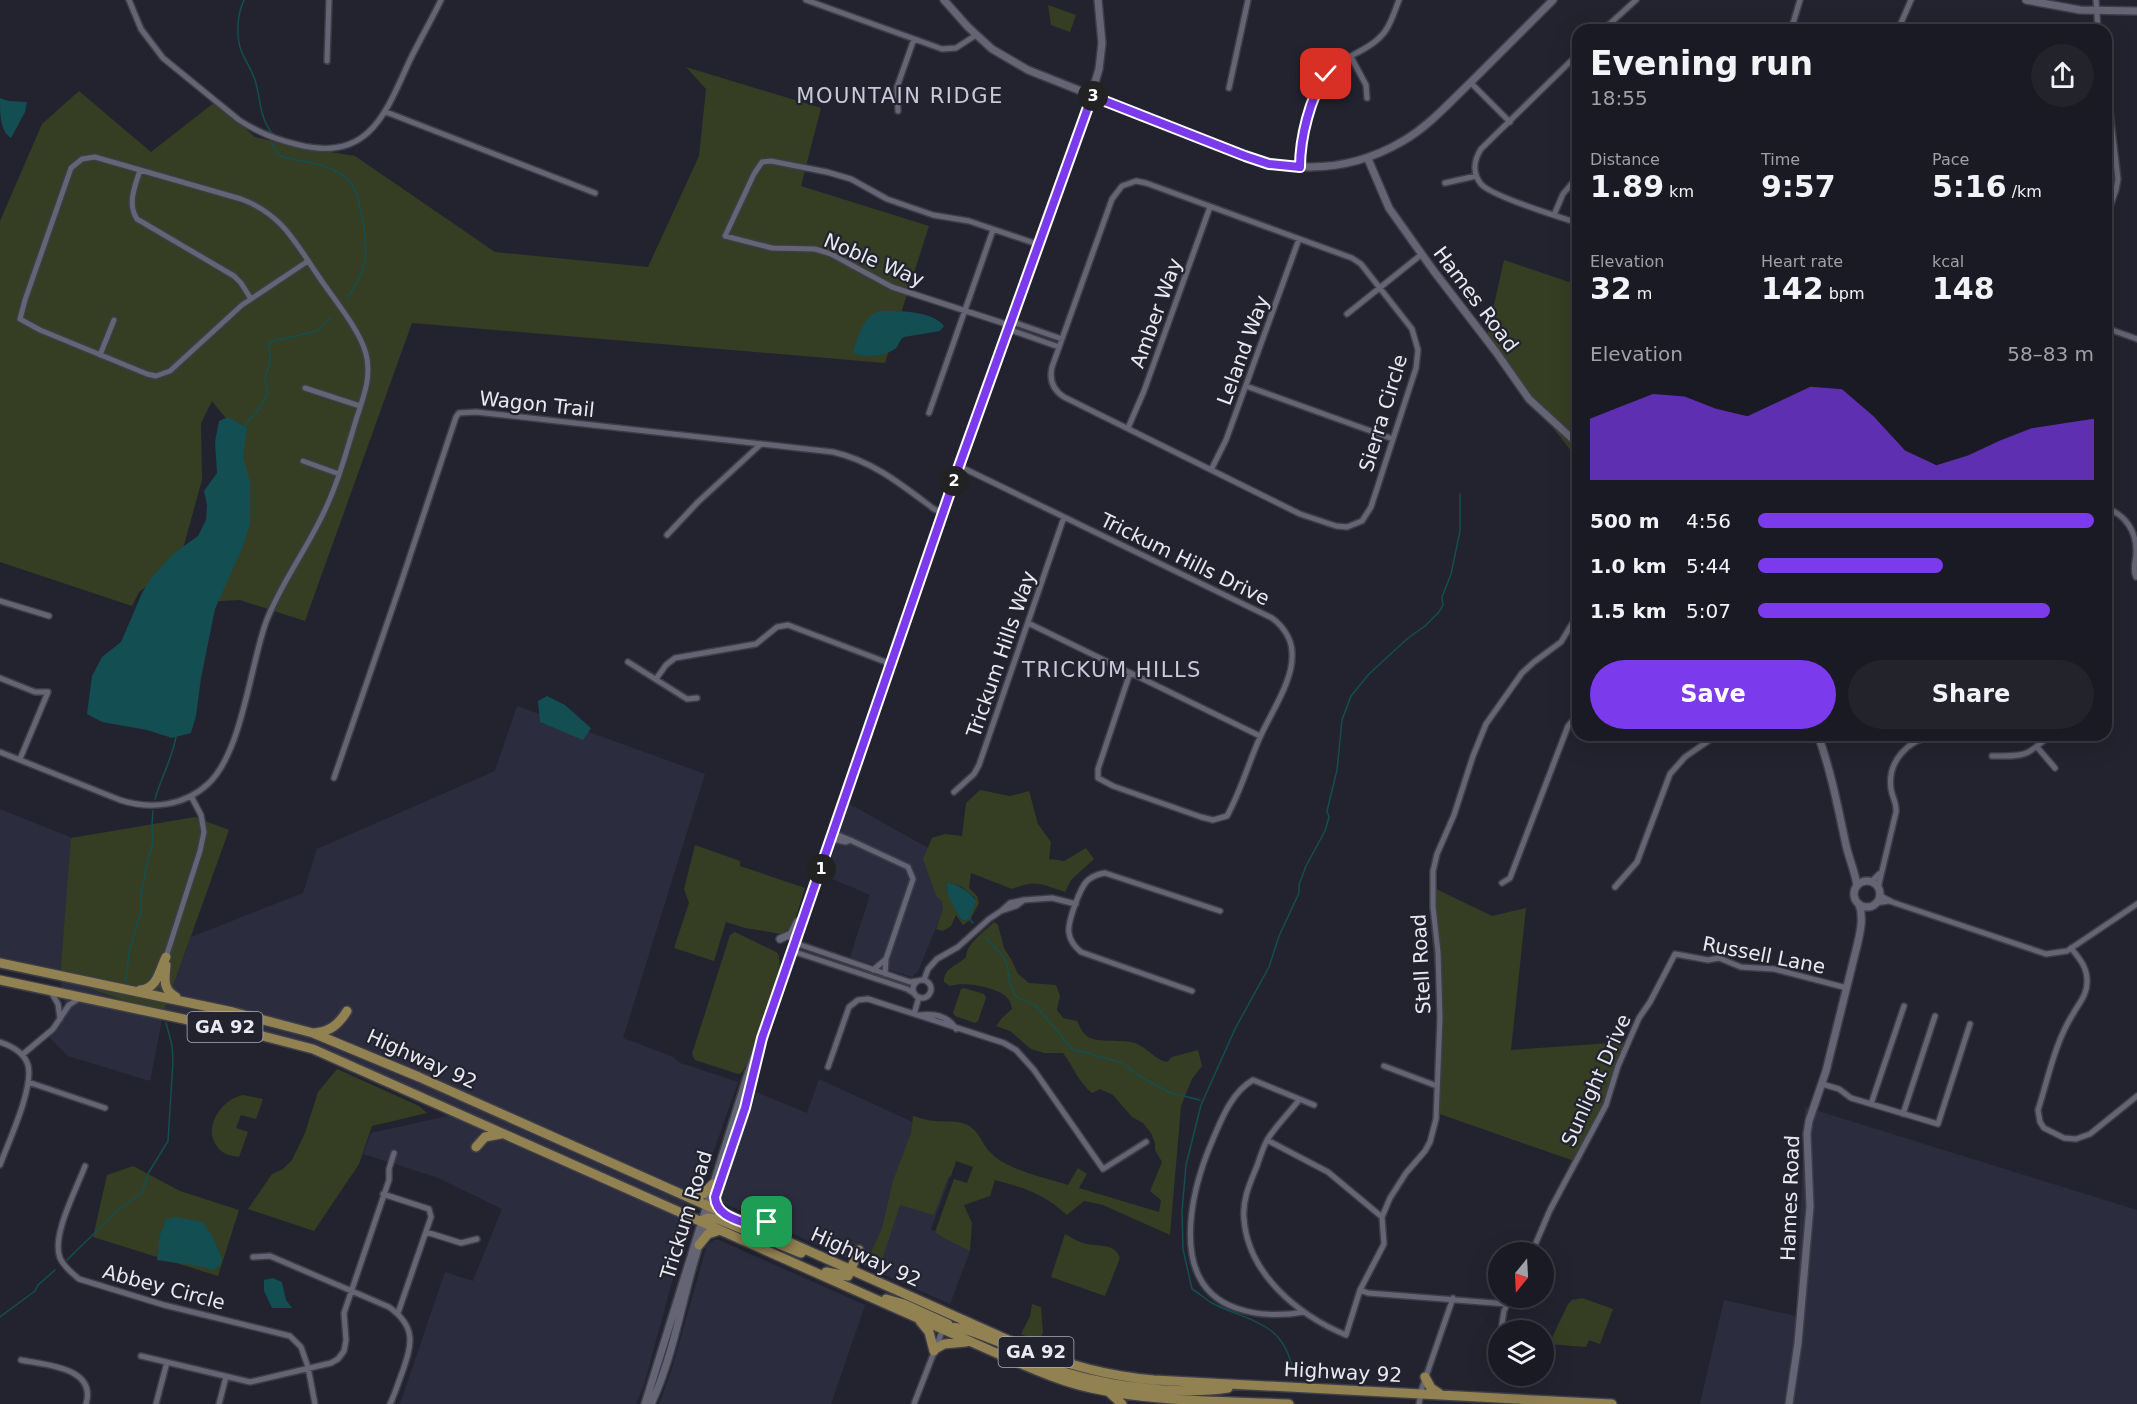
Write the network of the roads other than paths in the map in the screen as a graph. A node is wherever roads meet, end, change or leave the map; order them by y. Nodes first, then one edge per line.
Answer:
1 (129, 0) edge
2 (329, 0) edge
3 (441, 0) edge
4 (806, 0) edge
5 (944, 0) edge
6 (1098, 0) edge
7 (1248, 0) edge
8 (1399, 0) edge
9 (1553, 0) edge
10 (1636, 0) edge
11 (1800, 0) edge
12 (1911, 0) edge
13 (2026, 0) edge
14 (2096, 0) edge
15 (2097, 11) junction
16 (2137, 11) edge
17 (1610, 24) edge
18 (1793, 24) edge
19 (1901, 24) edge
20 (2098, 24) edge
21 (976, 35) junction
22 (914, 39) junction
23 (1351, 57) junction
24 (1572, 60) edge
25 (327, 61) dead end
26 (1470, 82) junction
27 (1229, 88) dead end
28 (1092, 96) junction
29 (1367, 98) dead end
30 (897, 111) dead end
31 (386, 112) junction
32 (1510, 122) junction
33 (2112, 128) edge
34 (1368, 159) junction
35 (1300, 167) junction
36 (140, 170) junction
37 (1476, 176) junction
38 (1445, 183) dead end
39 (1572, 183) edge
40 (595, 193) dead end
41 (2112, 201) edge
42 (1210, 207) junction
43 (1554, 215) junction
44 (1572, 222) edge
45 (993, 230) junction
46 (1299, 239) junction
47 (1037, 244) junction
48 (1422, 254) junction
49 (308, 261) junction
50 (1380, 288) junction
51 (251, 299) junction
52 (965, 310) junction
53 (1347, 314) dead end
54 (114, 320) dead end
55 (1009, 325) junction
56 (2112, 330) edge
57 (1062, 339) junction
58 (2137, 339) edge
59 (1059, 346) junction
60 (100, 355) junction
61 (1246, 386) junction
62 (305, 388) dead end
63 (360, 406) junction
64 (929, 413) dead end
65 (1128, 428) junction
66 (1572, 438) edge
67 (1393, 439) junction
68 (761, 444) junction
69 (303, 461) dead end
70 (959, 466) junction
71 (1211, 470) junction
72 (339, 474) junction
73 (2112, 512) edge
74 (943, 513) junction
75 (1064, 517) junction
76 (667, 535) dead end
77 (2136, 577) edge
78 (0, 601) edge
79 (49, 616) dead end
80 (1028, 623) junction
81 (1572, 624) edge
82 (628, 662) dead end
83 (891, 664) junction
84 (1130, 673) junction
85 (0, 678) edge
86 (656, 679) junction
87 (697, 698) dead end
88 (1572, 721) edge
89 (1260, 736) junction
90 (1709, 741) edge
91 (1820, 741) edge
92 (1916, 741) edge
93 (2044, 741) edge
94 (2037, 747) junction
95 (0, 752) edge
96 (1992, 756) dead end
97 (20, 759) junction
98 (2055, 768) dead end
99 (334, 778) dead end
100 (954, 792) dead end
101 (191, 796) junction
102 (832, 836) junction
103 (1855, 872) junction
104 (1881, 872) junction
105 (1868, 881) junction
106 (1502, 883) dead end
107 (1857, 886) junction
108 (1615, 887) dead end
109 (1879, 891) junction
110 (811, 893) junction
111 (1889, 901) junction
112 (1076, 904) junction
113 (1859, 904) junction
114 (2137, 904) edge
115 (1872, 905) junction
116 (1220, 911) dead end
117 (1861, 926) junction
118 (780, 939) dead end
119 (795, 944) junction
120 (2071, 948) junction
121 (792, 951) junction
122 (1675, 954) joint
123 (166, 957) junction
124 (886, 959) junction
125 (0, 963) edge
126 (873, 970) junction
127 (885, 974) junction
128 (0, 980) edge
129 (920, 981) junction
130 (1847, 988) junction
131 (131, 990) junction
132 (1192, 991) dead end
133 (51, 992) junction
134 (917, 996) junction
135 (81, 998) junction
136 (183, 1001) junction
137 (1904, 1006) dead end
138 (347, 1011) dead end
139 (916, 1015) junction
140 (1935, 1016) dead end
141 (60, 1020) junction
142 (1970, 1024) dead end
143 (313, 1033) junction
144 (762, 1038) junction
145 (0, 1042) edge
146 (22, 1055) junction
147 (1384, 1066) dead end
148 (828, 1067) dead end
149 (28, 1082) junction
150 (1822, 1084) junction
151 (1437, 1086) junction
152 (2137, 1096) edge
153 (1299, 1100) junction
154 (1871, 1104) junction
155 (1314, 1106) dead end
156 (105, 1108) dead end
157 (1903, 1114) junction
158 (468, 1118) junction
159 (504, 1134) junction
160 (1267, 1140) junction
161 (1146, 1142) dead end
162 (394, 1153) dead end
163 (0, 1166) edge
164 (85, 1166) dead end
165 (712, 1185) junction
166 (383, 1194) junction
167 (684, 1196) junction
168 (715, 1197) junction
169 (709, 1207) junction
170 (722, 1212) junction
171 (1382, 1217) junction
172 (705, 1221) junction
173 (753, 1226) junction
174 (720, 1230) junction
175 (426, 1232) junction
176 (477, 1239) dead end
177 (783, 1240) junction
178 (1536, 1242) edge
179 (699, 1245) junction
180 (253, 1257) dead end
181 (825, 1258) junction
182 (835, 1263) junction
183 (802, 1267) junction
184 (852, 1270) junction
185 (351, 1290) junction
186 (1360, 1290) junction
187 (866, 1295) junction
188 (1454, 1298) junction
189 (1488, 1300) edge
190 (1304, 1312) junction
191 (398, 1313) junction
192 (916, 1317) junction
193 (948, 1323) junction
194 (973, 1343) junction
195 (934, 1350) junction
196 (1034, 1351) junction
197 (141, 1356) dead end
198 (21, 1360) dead end
199 (1012, 1360) junction
200 (167, 1362) junction
201 (308, 1367) junction
202 (226, 1377) junction
203 (1425, 1377) junction
204 (1125, 1385) junction
205 (1107, 1391) junction
206 (1442, 1395) junction
207 (1140, 1396) junction
208 (1419, 1399) edge
209 (86, 1404) edge
210 (156, 1404) edge
211 (219, 1404) edge
212 (315, 1404) edge
213 (390, 1404) edge
214 (645, 1404) edge
215 (651, 1404) edge
216 (914, 1404) edge
217 (1123, 1404) edge
218 (1128, 1404) edge
219 (1289, 1404) edge
220 (1611, 1404) edge
221 (1789, 1404) edge

1 - 31 street
2 - 25 street
3 - 31 street
4 - 22 street
5 - 21 street
6 - 28 street, Trickum Road
7 - 27 street
8 - 23 street
9 - 26 street
10 - 17 street
11 - 18 street
12 - 19 street
13 - 15 street
14 - 15 street
15 - 16 street
15 - 20 street
21 - 22 street
21 - 28 street
22 - 30 street
23 - 29 street
23 - 35 street
24 - 32 street
26 - 32 street
26 - 34 street
28 - 35 street
28 - 47 street, Trickum Road
31 - 40 street
32 - 37 street
33 - 41 street
34 - 35 street
34 - 48 street, Hames Road
36 - 49 street
36 - 51 street
36 - 60 street
37 - 38 street
37 - 43 street
39 - 43 street
42 - 46 street, Sierra Circle
42 - 57 street, Sierra Circle
42 - 65 street, Amber Way
43 - 44 street
45 - 47 street
45 - 52 street
45 - 52 street, Noble Way
46 - 50 street, Sierra Circle
46 - 61 street, Leland Way
47 - 55 street, Trickum Road
48 - 50 street
48 - 66 street, Hames Road
49 - 51 street
49 - 63 street
50 - 53 street
50 - 67 street, Sierra Circle
51 - 60 street
52 - 55 street, Noble Way
52 - 64 street
54 - 60 street
55 - 57 street
55 - 59 street
55 - 70 street, Trickum Road
56 - 58 street
57 - 59 street, Sierra Circle
59 - 65 street, Sierra Circle
61 - 67 street
61 - 71 street, Leland Way
62 - 63 street
63 - 72 street
65 - 71 street, Sierra Circle
67 - 71 street, Sierra Circle
68 - 74 street, Wagon Trail
68 - 76 street
68 - 99 street, Wagon Trail
69 - 72 street
70 - 74 street, Trickum Road
70 - 75 street, Trickum Hills Drive
72 - 101 street
73 - 77 street
74 - 83 street, Trickum Road
75 - 80 street, Trickum Hills Way
75 - 89 street, Trickum Hills Drive
78 - 79 street
80 - 84 street
80 - 100 street, Trickum Hills Way
81 - 151 street, Stell Road
82 - 86 street
83 - 86 street
83 - 102 street, Trickum Road
84 - 89 street
84 - 89 street, Trickum Hills Drive
85 - 97 street
86 - 87 street
88 - 106 street
90 - 108 street
91 - 103 street
92 - 104 street
93 - 94 street
94 - 96 street
94 - 98 street
95 - 97 street
97 - 101 street
101 - 123 street
102 - 110 street, Trickum Road
102 - 124 street
103 - 105 street
103 - 107 street
104 - 105 street
104 - 109 street
105 - 107 street
105 - 109 street
107 - 113 street
109 - 111 street
109 - 115 street
110 - 118 street
110 - 119 street, Trickum Road
111 - 115 street
111 - 120 street
112 - 116 street
112 - 129 street
112 - 132 street
113 - 115 street
113 - 117 street, Hames Road
114 - 120 street
115 - 117 street, Hames Road
117 - 130 street, Hames Road
119 - 121 street, Trickum Road
119 - 126 street
120 - 152 street
121 - 134 street
121 - 144 street, Trickum Road
122 - 130 street, Russell Lane
122 - 178 street, Sunlight Drive
123 - 131 main road
123 - 136 main road
124 - 126 street
124 - 127 street
125 - 131 main road, Highway 92 / GA 92
126 - 127 street
127 - 129 street
128 - 133 main road, Highway 92 / GA 92
129 - 134 street
129 - 134 street
130 - 150 street, Hames Road
131 - 136 main road, Highway 92 / GA 92
133 - 135 main road, Highway 92 / GA 92
133 - 141 street
134 - 139 street
135 - 141 street
135 - 158 main road, Highway 92 / GA 92
136 - 143 main road, Highway 92 / GA 92
137 - 154 street
138 - 143 main road
139 - 148 street
139 - 161 street
140 - 157 street
141 - 146 street
142 - 157 street
143 - 167 main road, Highway 92 / GA 92
144 - 165 street, Trickum Road
144 - 168 street, Trickum Road
145 - 146 street
146 - 149 street
147 - 151 street
149 - 156 street
149 - 163 street
150 - 154 street
150 - 221 street, Hames Road
151 - 171 street, Stell Road
153 - 155 street
153 - 160 street
153 - 190 street
154 - 157 street
158 - 159 main road, Highway 92 / GA 92
158 - 159 main road
159 - 172 main road, Highway 92 / GA 92
160 - 171 street
160 - 190 street
162 - 166 street
164 - 201 street, Abbey Circle
165 - 167 main road
165 - 169 street, Trickum Road
166 - 175 street
166 - 185 street
167 - 169 main road, Highway 92 / GA 92
168 - 169 street, Trickum Road
168 - 170 main road
169 - 170 main road, Highway 92 / GA 92
169 - 172 street, Trickum Road
170 - 173 main road, Highway 92 / GA 92
171 - 186 street, Stell Road
172 - 174 main road, Highway 92 / GA 92
172 - 179 street, Trickum Road
172 - 181 main road
172 - 214 street, Trickum Road
173 - 177 main road, Highway 92 / GA 92
173 - 177 main road
174 - 179 main road
174 - 183 main road, Highway 92 / GA 92
175 - 176 street
175 - 191 street
177 - 181 main road, Highway 92 / GA 92
179 - 215 street, Trickum Road
180 - 185 street
181 - 182 main road, Highway 92 / GA 92
182 - 184 main road, Highway 92 / GA 92
182 - 184 main road
183 - 184 main road
183 - 187 main road, Highway 92 / GA 92
184 - 193 main road, Highway 92 / GA 92
185 - 191 street
185 - 201 street
186 - 188 street
186 - 190 street, Stell Road
187 - 192 main road, Highway 92 / GA 92
187 - 193 main road
188 - 189 street
188 - 203 street
191 - 213 street
192 - 193 main road, Highway 92 / GA 92
192 - 195 main road
193 - 194 main road, Highway 92 / GA 92
193 - 195 street
193 - 196 main road, Highway 92 / GA 92
193 - 196 main road
194 - 195 main road
194 - 199 main road, Highway 92 / GA 92
195 - 216 street
196 - 204 main road, Highway 92 / GA 92
197 - 200 street
198 - 209 street
199 - 204 main road
199 - 205 main road, Highway 92 / GA 92
200 - 202 street
200 - 210 street
201 - 202 street
201 - 212 street, Abbey Circle
202 - 211 street
203 - 206 main road
203 - 208 street
204 - 205 main road, Highway 92 / GA 92
204 - 207 main road, Highway 92 / GA 92
204 - 208 main road, Highway 92
204 - 217 street
205 - 217 main road
206 - 208 main road, Highway 92
206 - 220 main road, Highway 92
207 - 218 main road
207 - 219 main road, Highway 92 / GA 92

